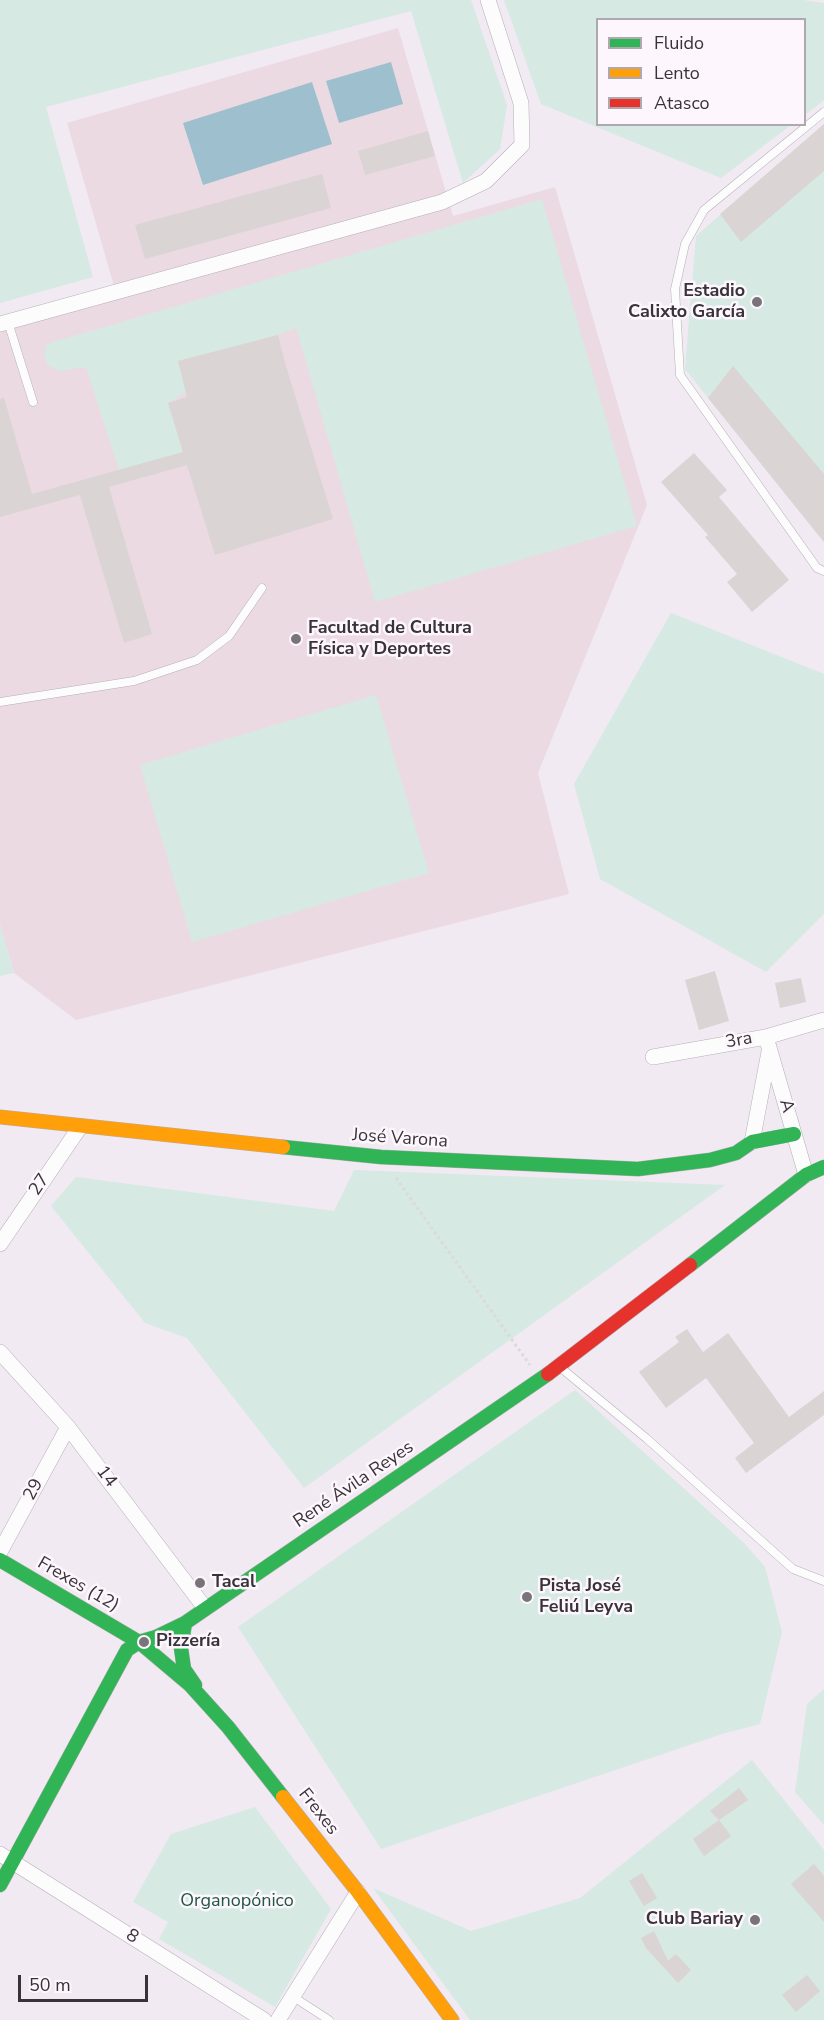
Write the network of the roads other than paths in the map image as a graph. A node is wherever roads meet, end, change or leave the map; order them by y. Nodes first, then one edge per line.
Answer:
1 (488, 0) edge
2 (824, 112) edge
3 (4, 323) edge
4 (33, 402) dead end
5 (824, 571) edge
6 (262, 588) dead end
7 (0, 702) edge
8 (824, 1020) edge
9 (768, 1043) junction
10 (653, 1057) dead end
11 (0, 1117) edge
12 (80, 1127) junction
13 (794, 1134) junction
14 (752, 1142) junction
15 (824, 1167) edge
16 (806, 1175) junction
17 (0, 1244) edge
18 (0, 1352) edge
19 (558, 1365) junction
20 (68, 1428) junction
21 (0, 1552) edge
22 (0, 1560) edge
23 (824, 1581) edge
24 (205, 1608) junction
25 (185, 1623) junction
26 (139, 1642) junction
27 (209, 1705) junction
28 (6, 1858) edge
29 (0, 1886) edge
30 (358, 1893) junction
31 (292, 1996) junction
32 (264, 2020) edge
33 (278, 2020) edge
34 (329, 2020) edge
35 (452, 2020) edge

1 - 3 street
2 - 5 lane
3 - 4 lane
6 - 7 lane
8 - 9 street, 3ra
9 - 10 street, 3ra
9 - 13 street, A
9 - 14 street
11 - 12 street, José Varona
12 - 14 street, José Varona
12 - 17 street, 27
13 - 14 street, José Varona
13 - 16 street, A
15 - 16 street, René Ávila Reyes
16 - 19 street, René Ávila Reyes
18 - 20 street, 14
19 - 23 lane
19 - 24 street, René Ávila Reyes
20 - 21 street, 29
20 - 24 street, 14
22 - 26 street, Frexes (12)
24 - 25 street, René Ávila Reyes
25 - 26 street, René Ávila Reyes
25 - 27 street
26 - 27 street, Frexes
26 - 28 street, René Ávila Reyes
27 - 30 street, Frexes
28 - 29 street, René Ávila Reyes
28 - 32 street, 8
30 - 31 street
30 - 35 street, Frexes
31 - 33 street
31 - 34 lane

